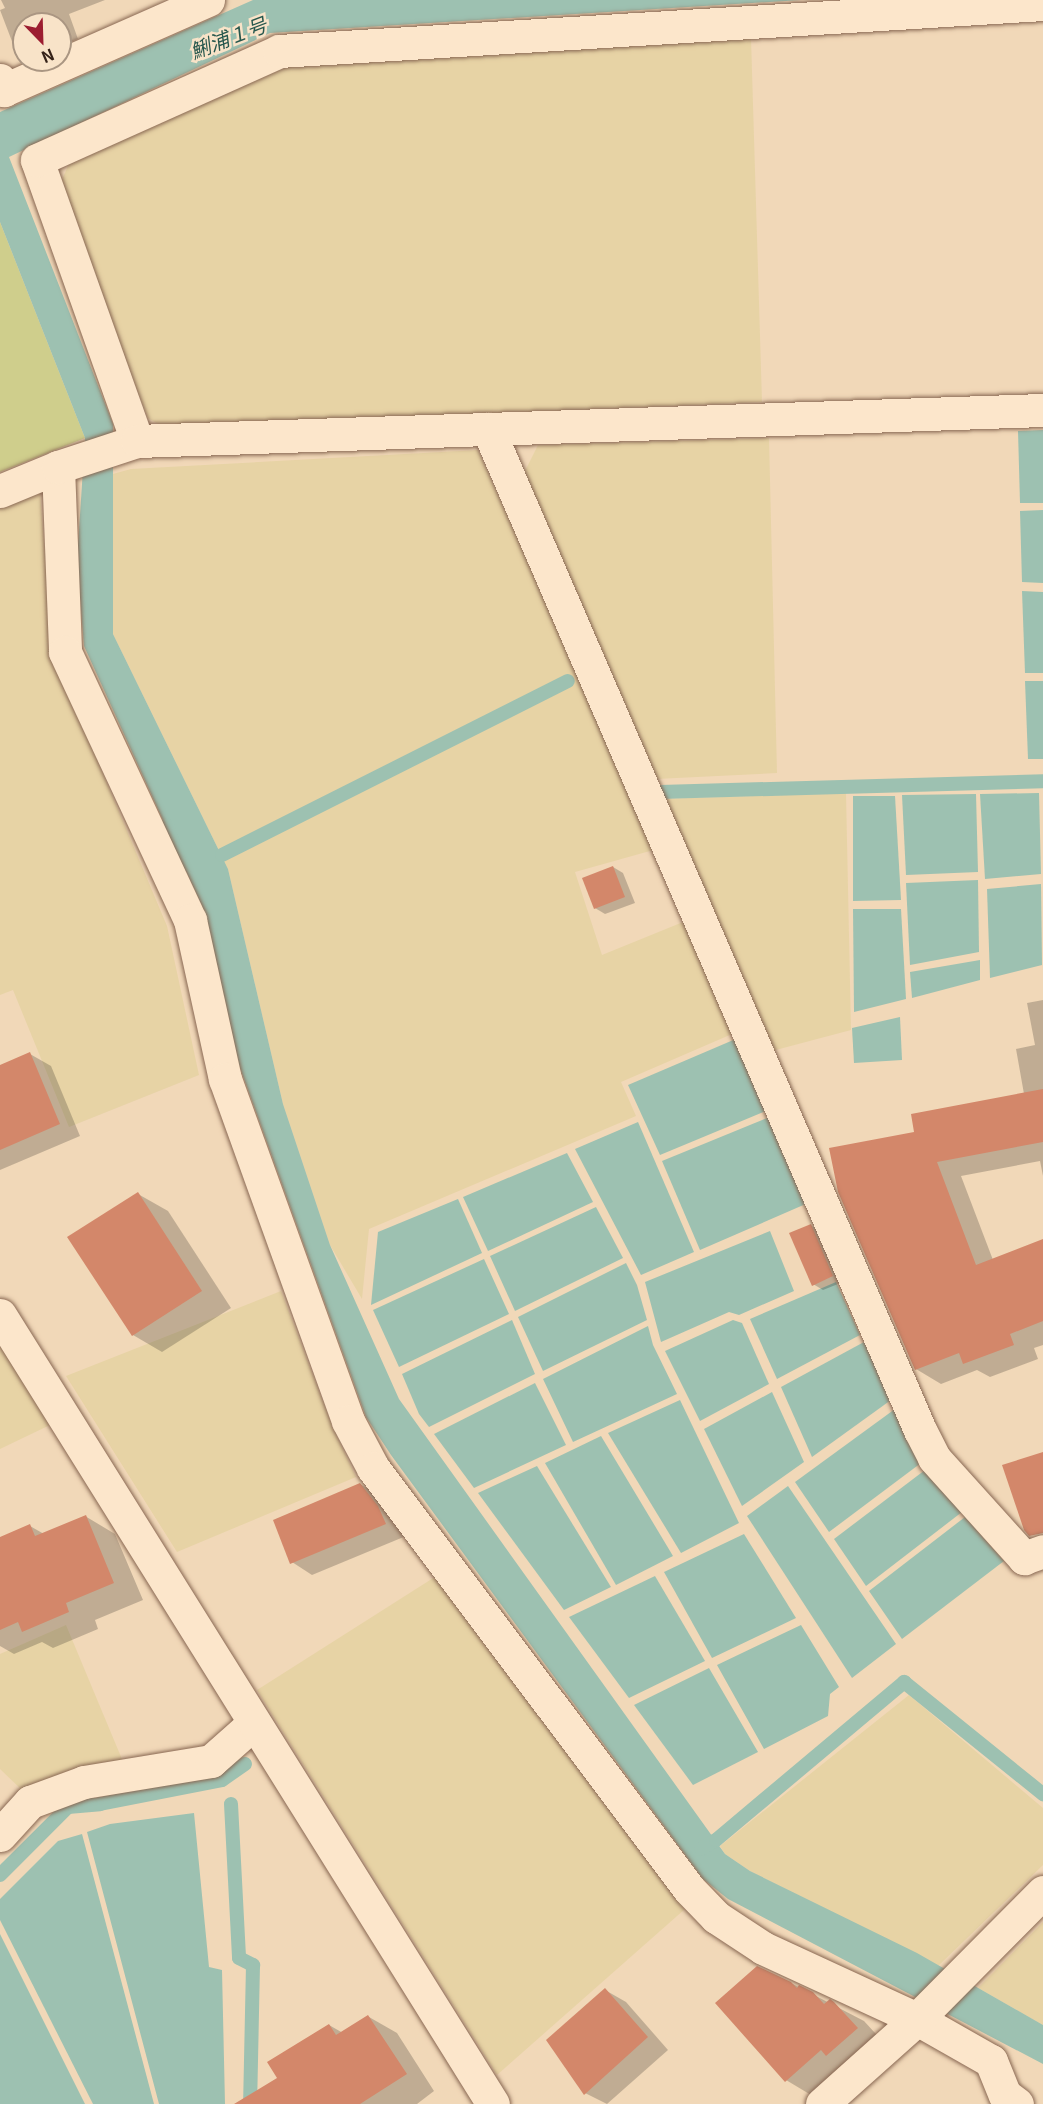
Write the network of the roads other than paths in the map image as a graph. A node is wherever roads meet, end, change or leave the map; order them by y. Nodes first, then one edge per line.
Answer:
1 (208, 0) edge
2 (1043, 4) edge
3 (0, 80) edge
4 (1043, 410) edge
5 (488, 429) junction
6 (137, 441) junction
7 (58, 467) junction
8 (0, 491) edge
9 (0, 1315) edge
10 (1043, 1551) edge
11 (254, 1723) junction
12 (0, 1835) edge
13 (1043, 1892) edge
14 (917, 2019) junction
15 (494, 2104) edge
16 (822, 2104) edge
17 (1017, 2104) edge

1 - 3 street
2 - 6 street
4 - 5 street
5 - 6 street
5 - 10 street
6 - 7 street
7 - 8 street
7 - 14 street
9 - 11 street
11 - 12 street
11 - 15 street
13 - 14 street
14 - 16 street
14 - 17 street

